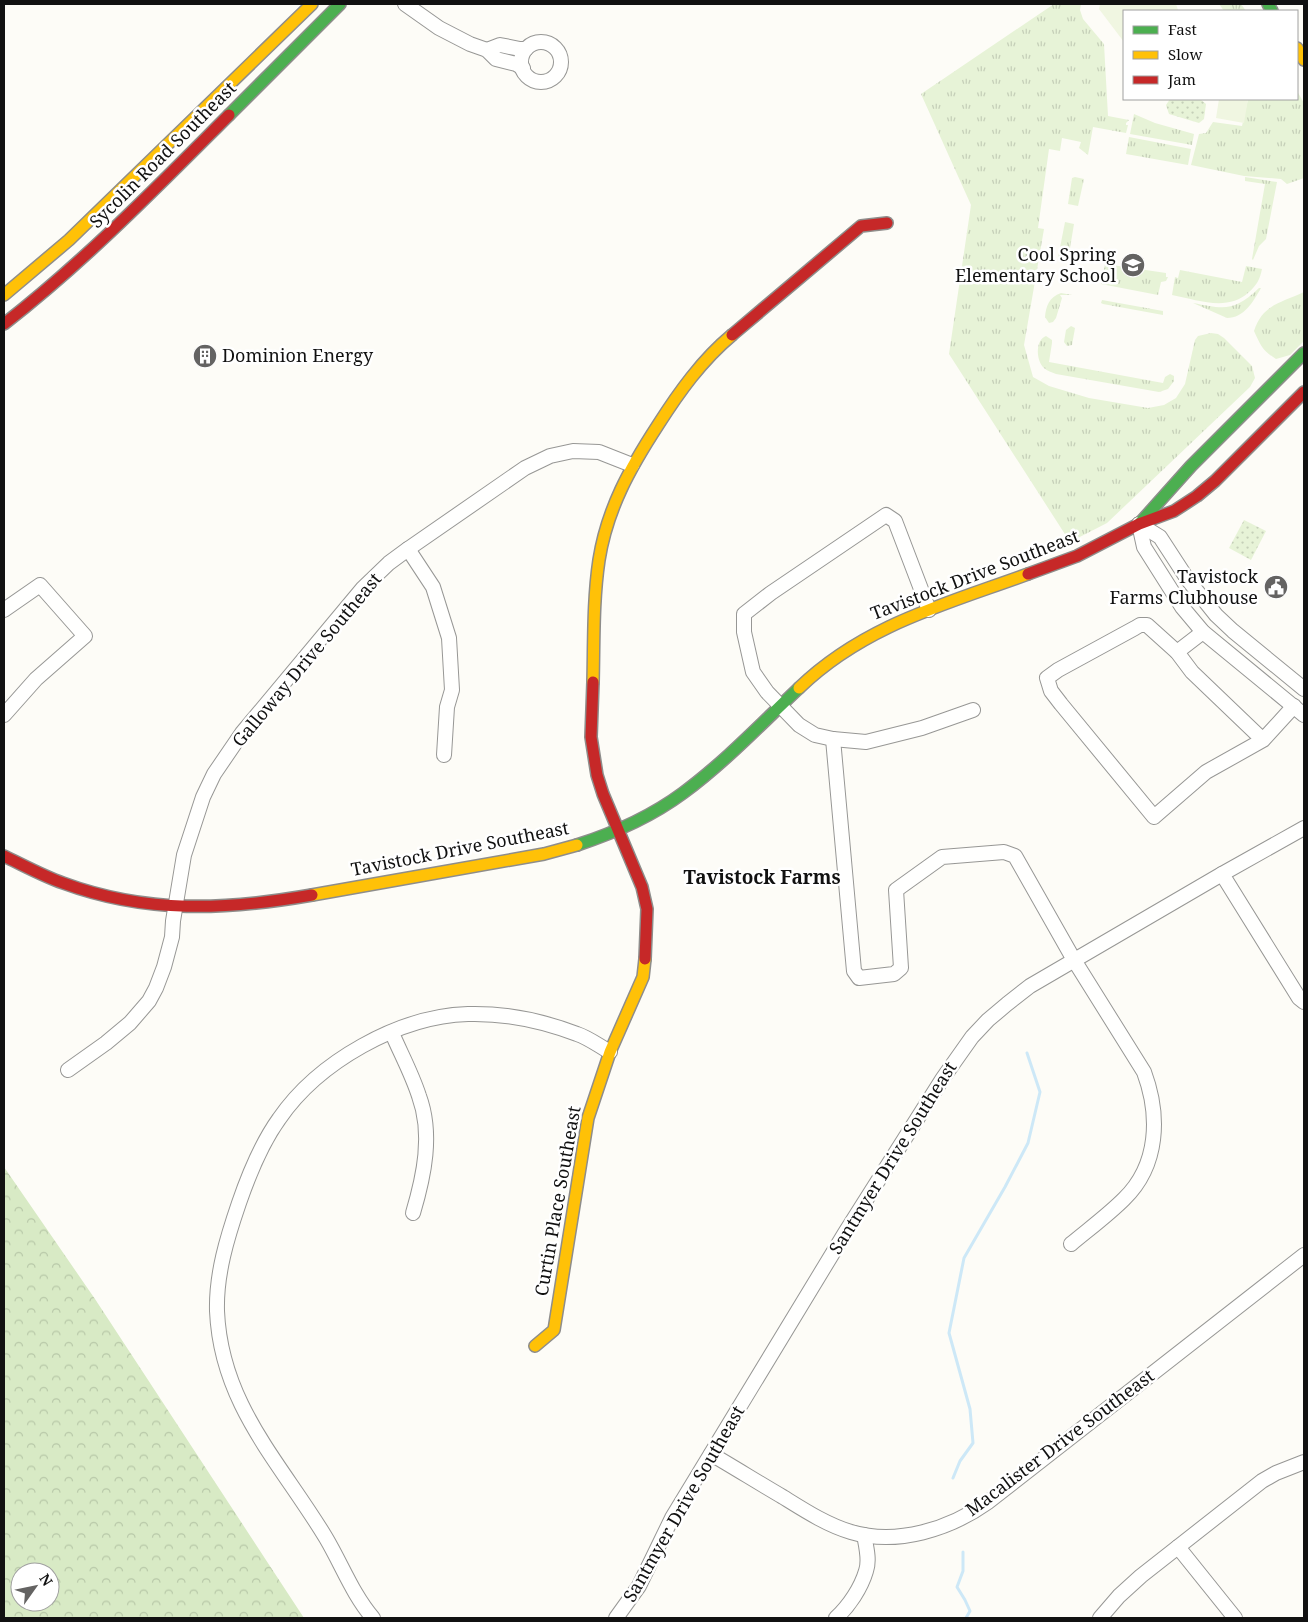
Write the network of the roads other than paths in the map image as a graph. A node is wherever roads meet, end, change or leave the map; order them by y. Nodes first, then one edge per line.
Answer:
1 (312, 4) edge
2 (340, 4) edge
3 (405, 4) edge
4 (526, 49) junction
5 (487, 50) junction
6 (522, 68) junction
7 (887, 223) dead end
8 (4, 295) edge
9 (4, 324) edge
10 (1304, 353) edge
11 (1303, 396) edge
12 (632, 465) junction
13 (1139, 524) junction
14 (408, 549) junction
15 (4, 610) edge
16 (929, 610) junction
17 (1204, 632) junction
18 (1177, 652) junction
19 (1304, 689) edge
20 (780, 705) junction
21 (972, 710) dead end
22 (1299, 711) edge
23 (4, 715) edge
24 (833, 739) junction
25 (1263, 740) junction
26 (444, 754) dead end
27 (1304, 828) edge
28 (617, 830) junction
29 (4, 856) edge
30 (1222, 874) junction
31 (175, 907) junction
32 (1074, 960) junction
33 (1304, 1002) edge
34 (392, 1033) junction
35 (610, 1052) junction
36 (68, 1070) dead end
37 (413, 1213) dead end
38 (1071, 1244) dead end
39 (1304, 1255) edge
40 (536, 1346) dead end
41 (711, 1454) junction
42 (1304, 1462) edge
43 (864, 1535) junction
44 (1178, 1547) junction
45 (373, 1618) edge
46 (616, 1618) edge
47 (836, 1618) edge
48 (1100, 1618) edge
49 (1235, 1618) edge

1 - 8 street, Sycolin Road Southeast
2 - 9 street, Sycolin Road Southeast
3 - 5 street
4 - 5 street
4 - 6 street
4 - 6 street
5 - 6 street
7 - 12 street, Curtin Place Southeast
10 - 13 street, Tavistock Drive Southeast
11 - 13 street, Tavistock Drive Southeast
12 - 14 street, Galloway Drive Southeast
12 - 28 street, Curtin Place Southeast
13 - 16 street, Tavistock Drive Southeast
13 - 17 street
13 - 19 street
14 - 26 street
14 - 31 street, Galloway Drive Southeast
15 - 23 street
16 - 20 street, Tavistock Drive Southeast
16 - 20 street
17 - 18 street
17 - 22 street
18 - 25 street
18 - 25 street
20 - 24 street
20 - 28 street, Tavistock Drive Southeast
21 - 24 street
22 - 25 street
24 - 32 street
27 - 30 street, Santmyer Drive Southeast
28 - 31 street, Tavistock Drive Southeast
28 - 35 street, Curtin Place Southeast
29 - 31 street, Tavistock Drive Southeast
30 - 32 street, Santmyer Drive Southeast
30 - 33 street
31 - 36 street, Galloway Drive Southeast
32 - 38 street
32 - 41 street, Santmyer Drive Southeast
34 - 35 street
34 - 37 street
34 - 45 street
35 - 40 street, Curtin Place Southeast
39 - 43 street, Macalister Drive Southeast
41 - 43 street, Macalister Drive Southeast
41 - 46 street, Santmyer Drive Southeast
42 - 44 street
43 - 47 street
44 - 48 street
44 - 49 street

